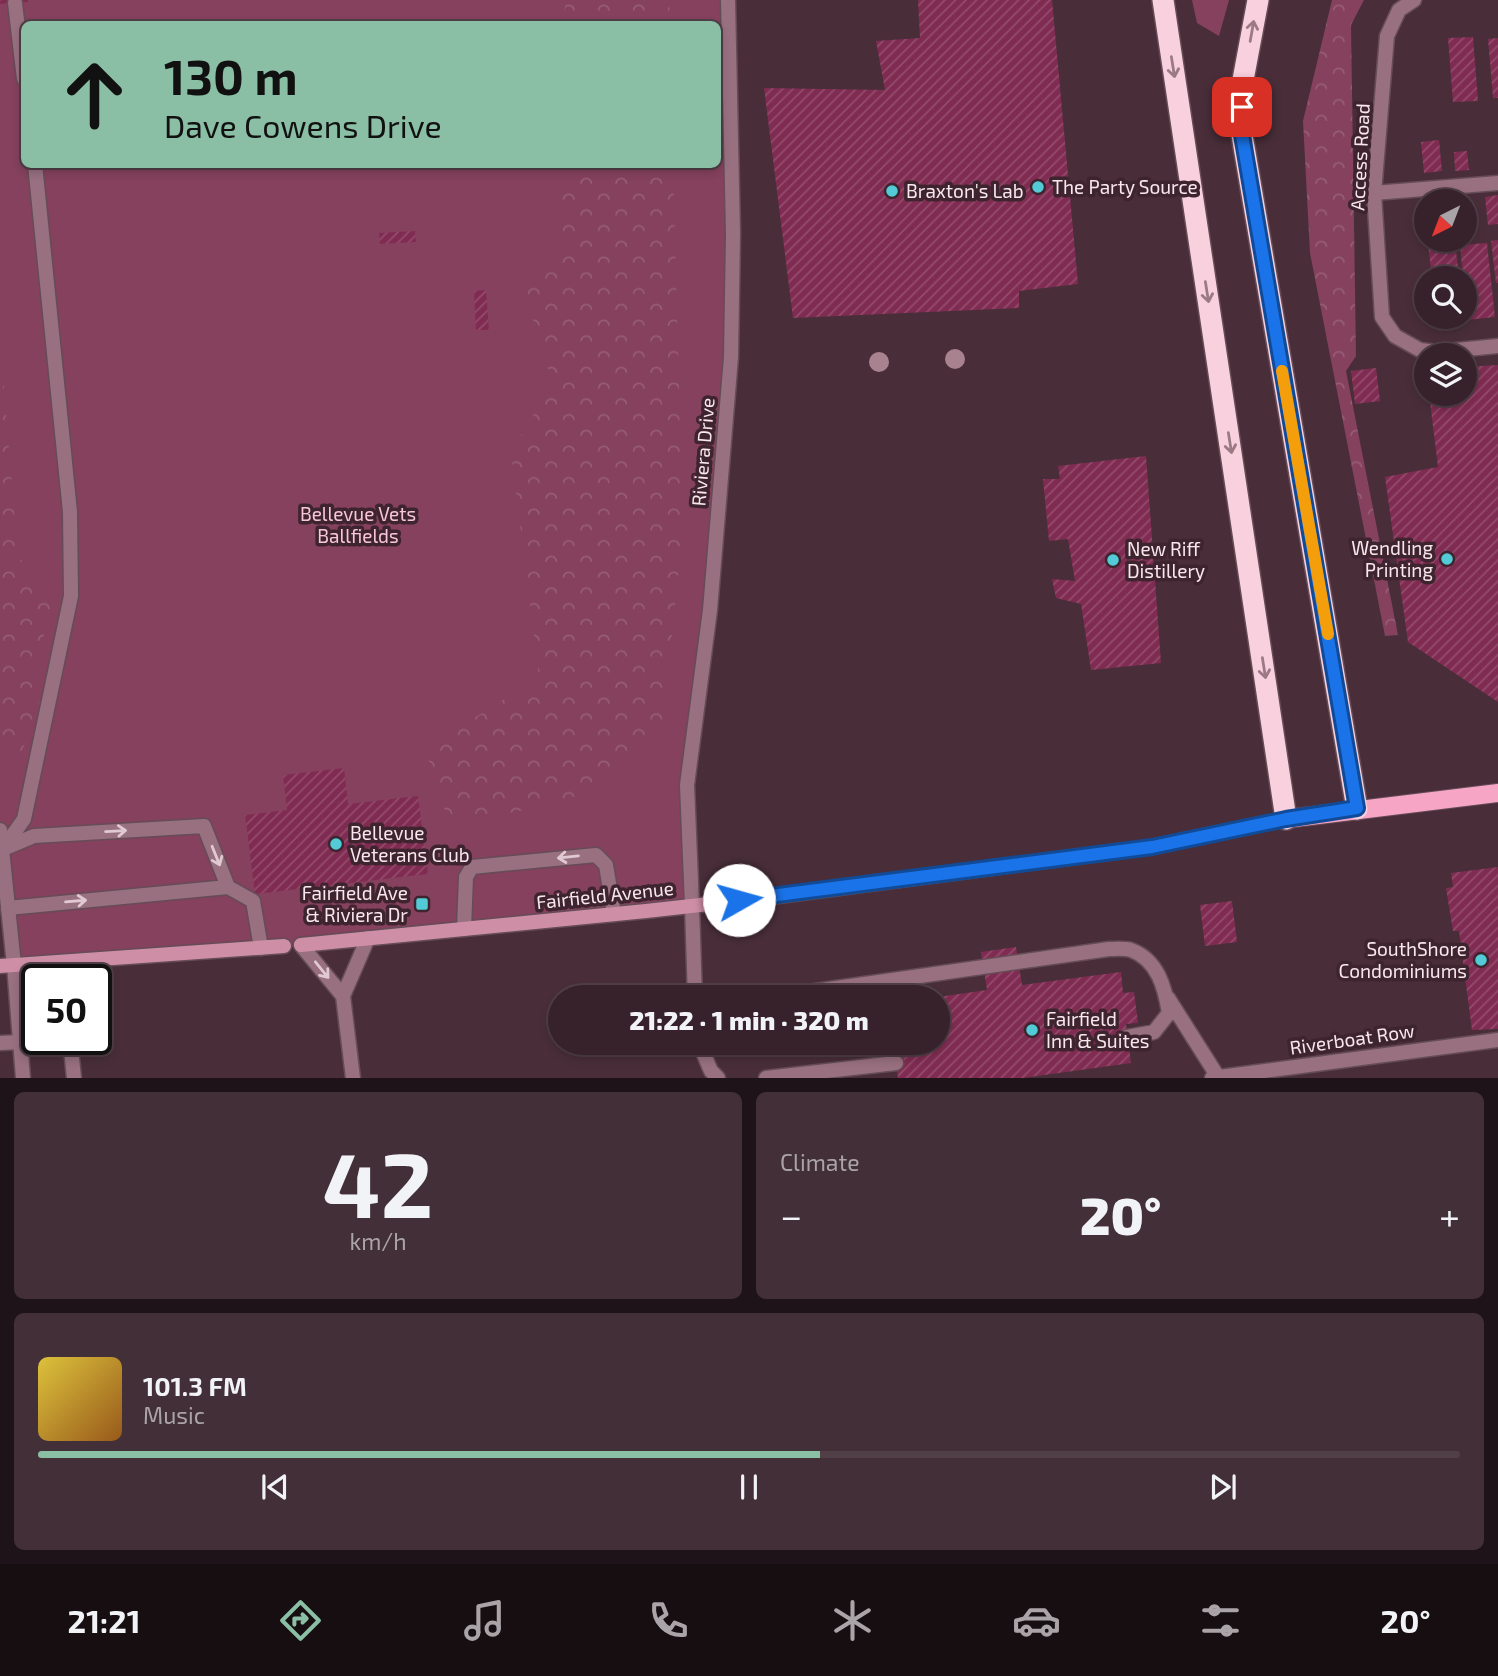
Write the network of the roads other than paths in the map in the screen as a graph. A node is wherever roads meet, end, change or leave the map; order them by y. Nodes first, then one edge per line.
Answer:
1 (728, 0) edge
2 (1163, 0) edge
3 (1258, 0) edge
4 (1414, 0) edge
5 (15, 3) dead end
6 (21, 54) edge
7 (35, 168) edge
8 (1498, 183) edge
9 (1374, 193) junction
10 (1498, 346) edge
11 (1498, 793) edge
12 (1357, 808) junction
13 (1286, 819) junction
14 (0, 830) edge
15 (2, 849) junction
16 (228, 887) junction
17 (692, 906) junction
18 (8, 908) junction
19 (614, 914) junction
20 (464, 929) junction
21 (368, 938) junction
22 (301, 945) joint
23 (284, 946) dead end
24 (261, 948) junction
25 (7, 965) edge
26 (695, 985) edge
27 (857, 985) edge
28 (1166, 995) junction
29 (343, 996) junction
30 (1127, 1037) dead end
31 (1498, 1040) edge
32 (20, 1042) junction
33 (0, 1043) edge
34 (72, 1055) edge
35 (704, 1055) edge
36 (896, 1063) dead end
37 (861, 1072) edge
38 (23, 1077) edge
39 (74, 1077) edge
40 (354, 1077) edge
41 (718, 1077) edge
42 (766, 1077) edge
43 (1212, 1077) edge
44 (1218, 1077) edge

1 - 17 street, Riviera Drive
2 -> 13 highway
12 -> 3 highway
4 - 9 street, Access Road
5 - 6 street
7 - 15 street
8 - 9 street
9 - 10 street, Access Road
11 - 12 main road
12 - 13 main road
13 - 17 main road, Fairfield Avenue
14 - 15 street
15 -> 16 street
15 - 18 street
18 -> 16 street
16 - 24 street
17 - 19 main road, Fairfield Avenue
17 - 26 street
18 - 25 street
19 - 20 main road, Fairfield Avenue
19 -> 20 street
20 - 21 main road, Fairfield Avenue
21 - 22 main road, Fairfield Avenue
21 - 29 street
22 -> 29 street
23 - 24 main road
24 - 25 main road
25 - 32 street
27 - 28 street
28 - 30 street
28 - 44 street
29 - 40 street
31 - 44 street, Riverboat Row
32 - 33 street
32 - 38 street
34 - 39 street
35 - 41 street
36 - 37 street
37 - 42 street
43 - 44 street, Riverboat Row

